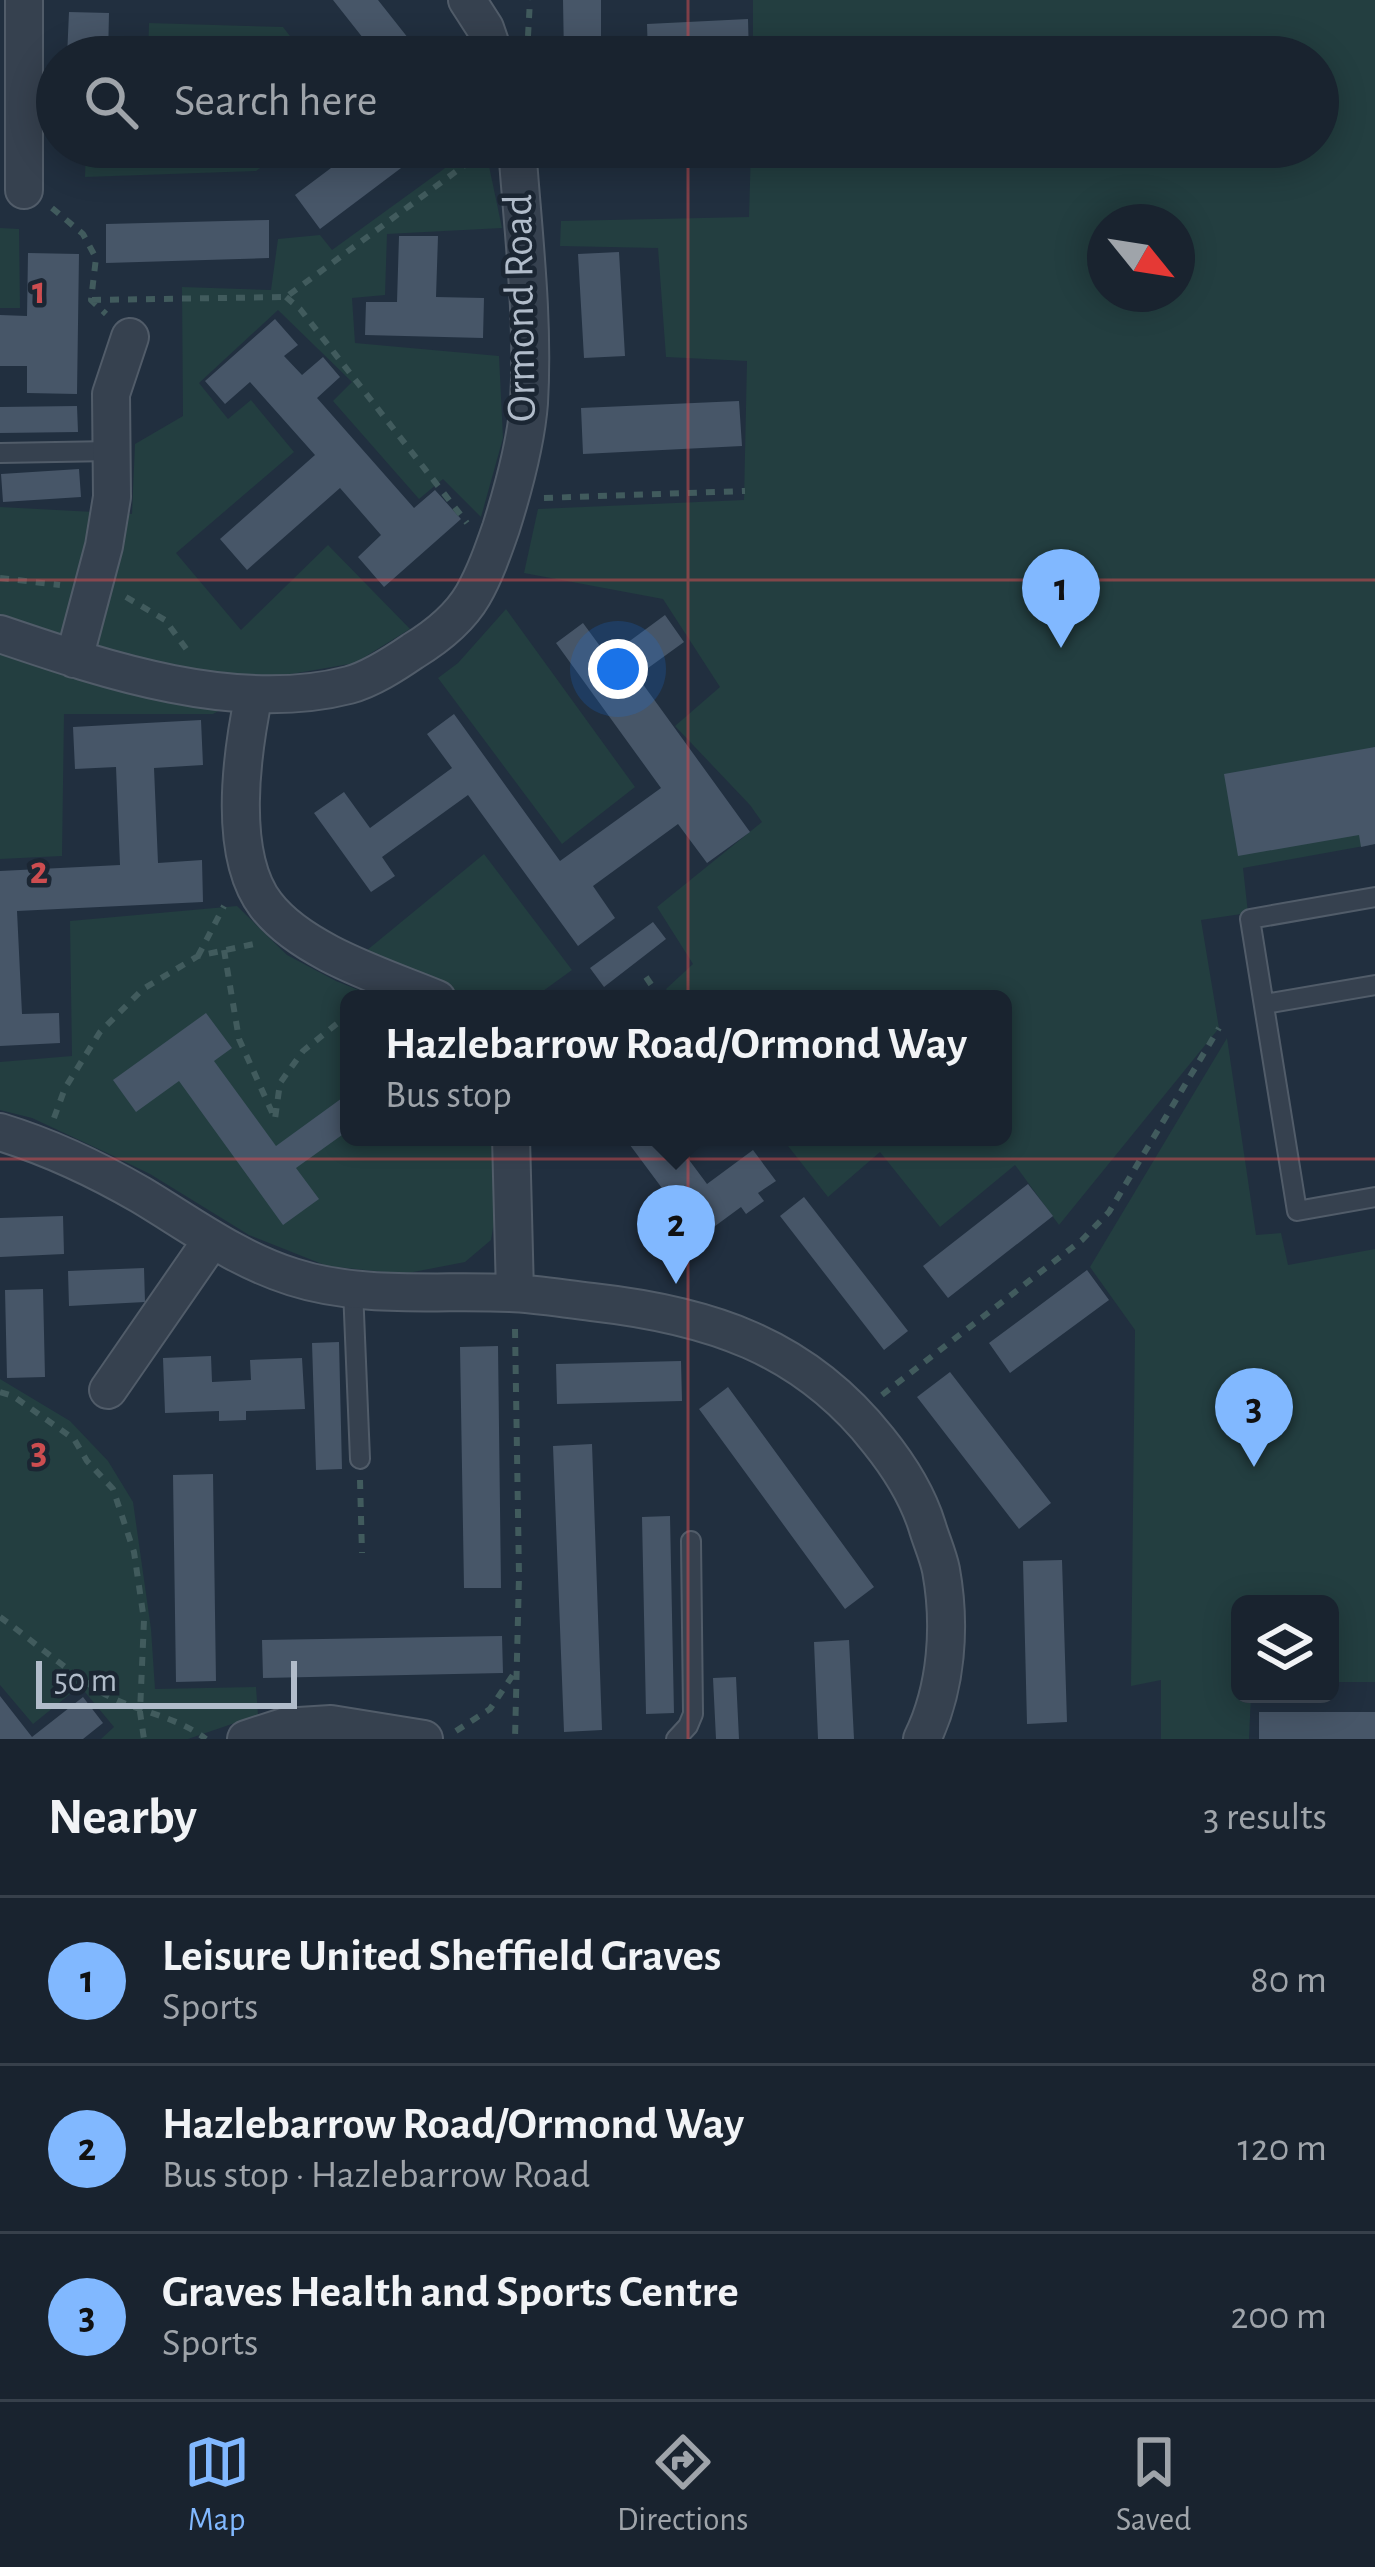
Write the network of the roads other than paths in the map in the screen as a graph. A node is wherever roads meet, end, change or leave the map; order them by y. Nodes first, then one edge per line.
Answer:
1 (24, 0) edge
2 (467, 0) edge
3 (488, 36) edge
4 (519, 168) edge
5 (24, 190) dead end
6 (130, 337) dead end
7 (112, 452) junction
8 (0, 453) edge
9 (0, 634) edge
10 (74, 659) junction
11 (254, 694) junction
12 (1375, 897) edge
13 (1375, 985) edge
14 (416, 990) edge
15 (1265, 1004) junction
16 (0, 1132) edge
17 (512, 1146) edge
18 (1375, 1197) edge
19 (212, 1241) junction
20 (353, 1289) junction
21 (515, 1293) junction
22 (108, 1390) dead end
23 (360, 1459) road end
24 (691, 1540) dead end
25 (246, 1739) edge
26 (424, 1739) edge
27 (676, 1739) edge
28 (922, 1739) edge

1 - 5 street
2 - 3 street
4 - 11 street, Ormond Road
6 - 7 street
7 - 8 lane
7 - 10 street
9 - 10 street, Ormond Road
10 - 11 street, Ormond Road
11 - 14 street
12 - 15 lane
13 - 15 lane
15 - 18 lane
16 - 19 street
17 - 21 street
19 - 20 street
19 - 22 street
20 - 21 street
20 - 23 lane
21 - 28 street
24 - 27 lane
25 - 26 street

